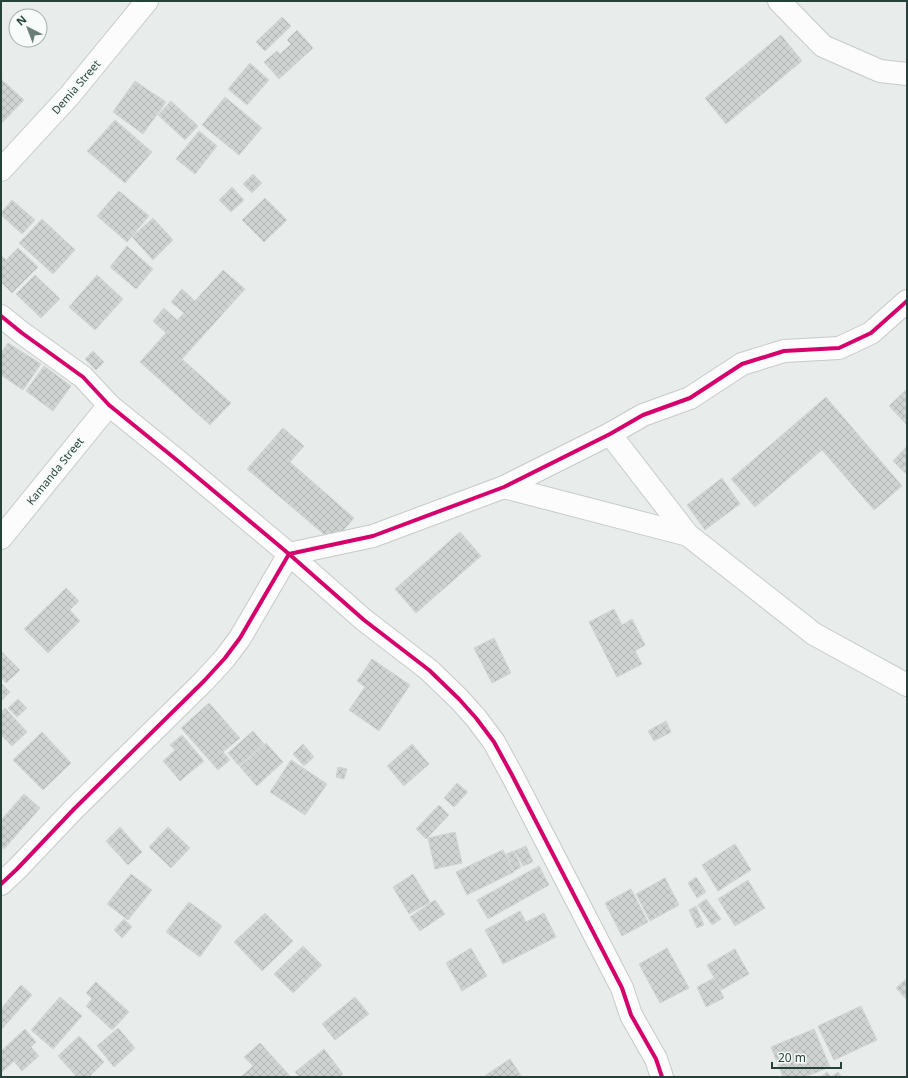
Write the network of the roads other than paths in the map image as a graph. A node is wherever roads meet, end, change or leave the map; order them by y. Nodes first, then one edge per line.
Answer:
1 (147, 1) edge
2 (778, 1) edge
3 (907, 74) edge
4 (1, 170) edge
5 (907, 301) edge
6 (1, 316) edge
7 (109, 404) junction
8 (610, 434) junction
9 (504, 487) junction
10 (688, 535) junction
11 (1, 538) edge
12 (289, 554) junction
13 (907, 685) edge
14 (1, 884) edge
15 (662, 1077) edge

1 - 4 street, Demia Street
2 - 3 street
5 - 8 street
6 - 7 street
7 - 11 street, Kamanda Street
7 - 12 street
8 - 9 street
8 - 10 street
9 - 10 street
9 - 12 street
10 - 13 street
12 - 14 street
12 - 15 street

